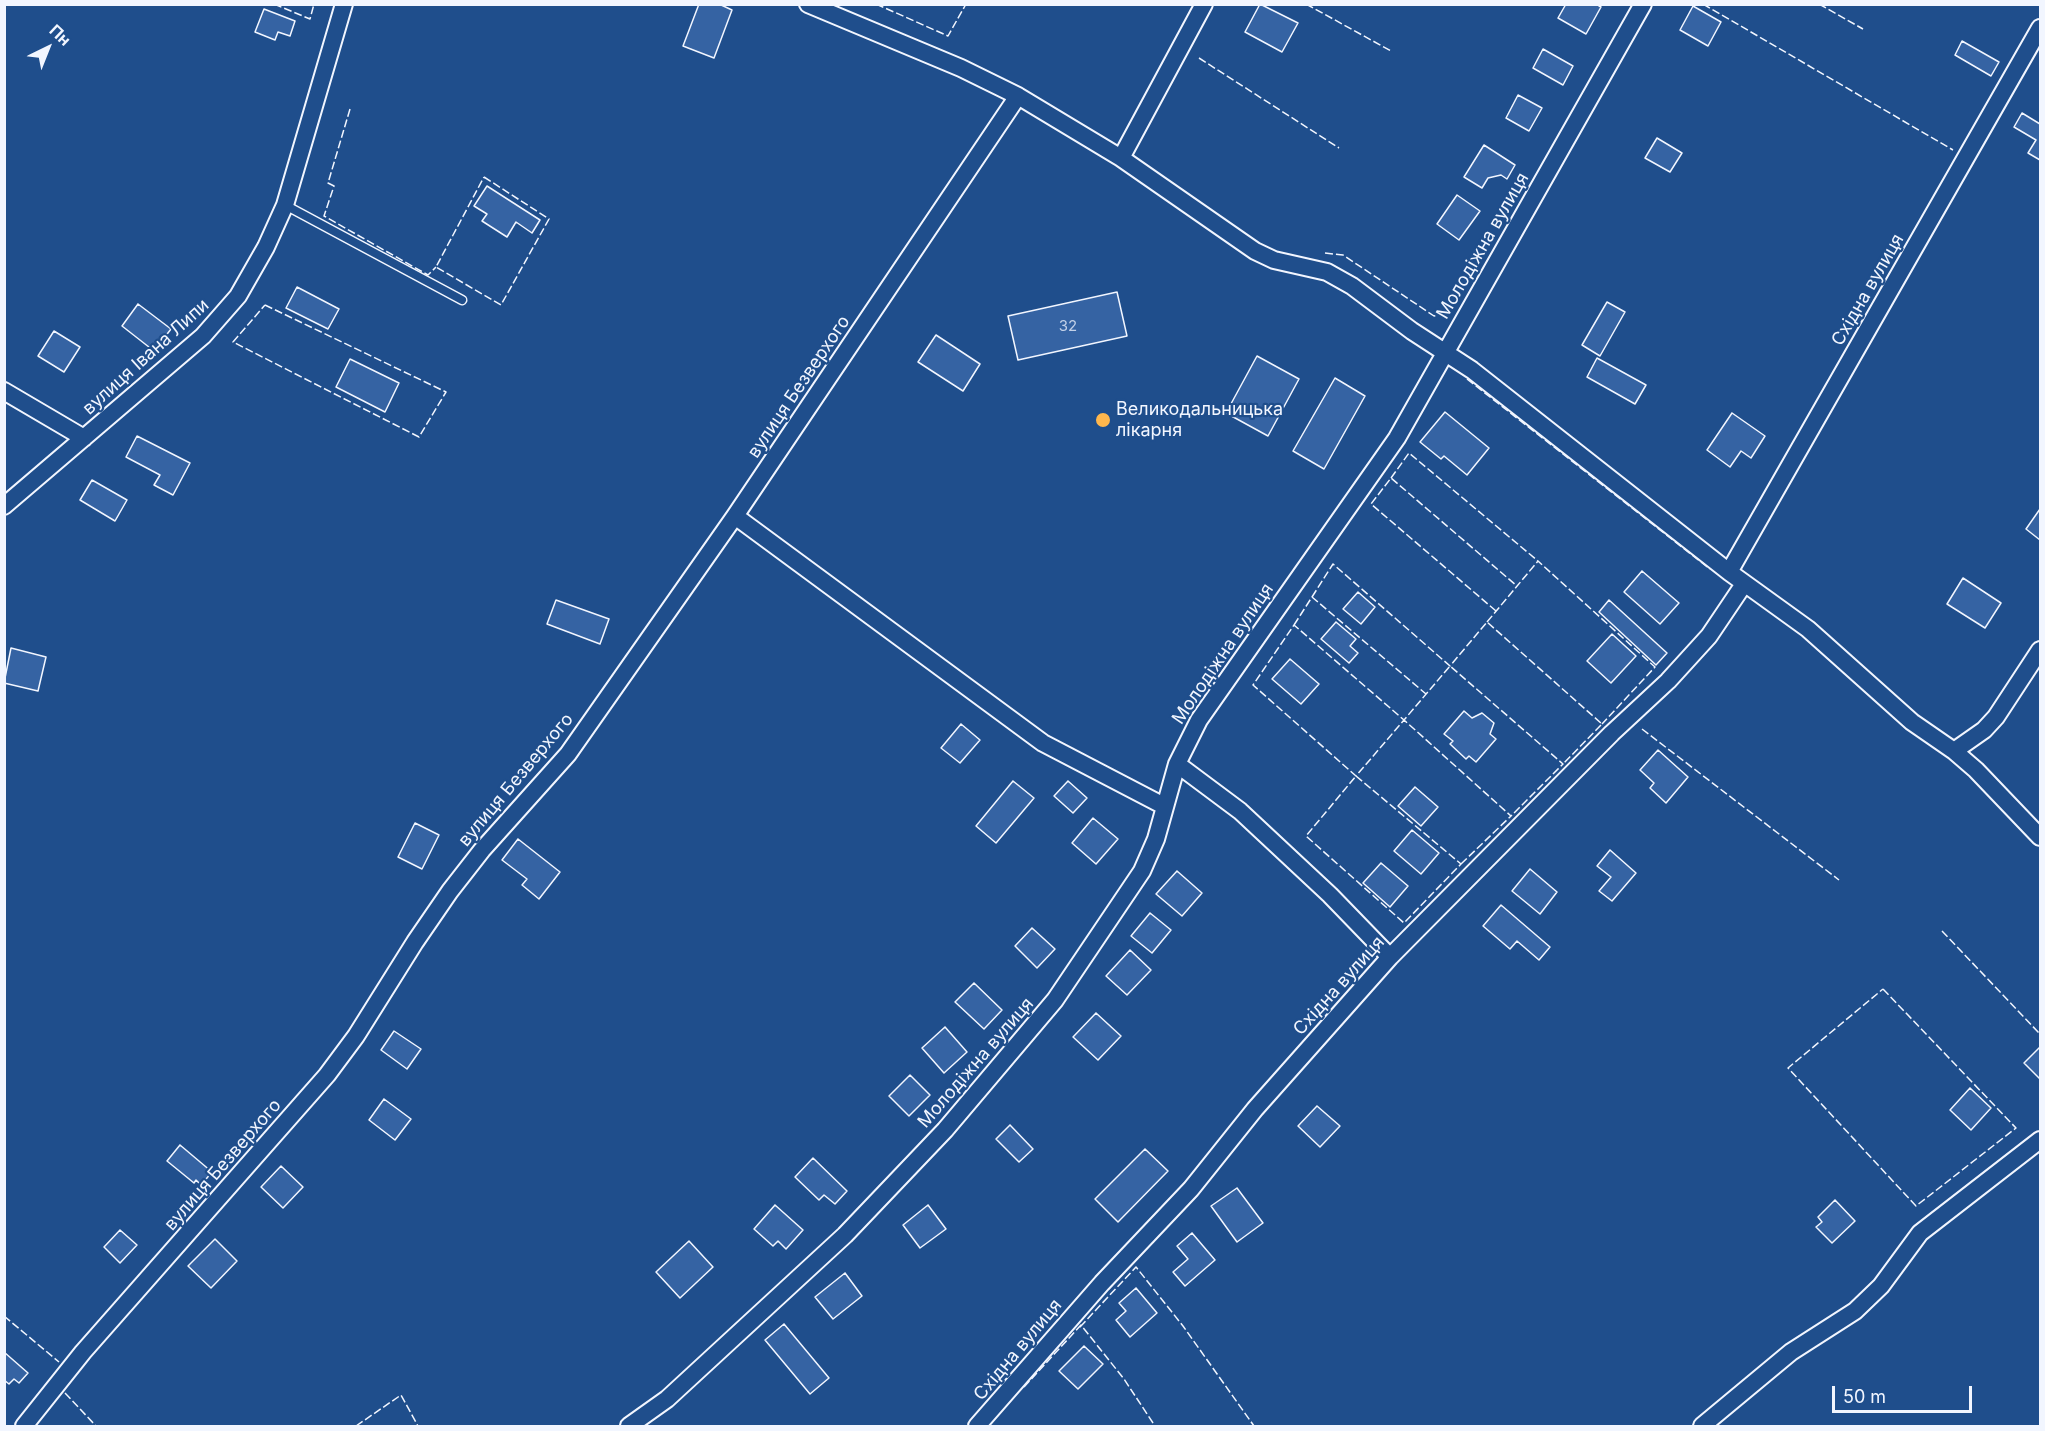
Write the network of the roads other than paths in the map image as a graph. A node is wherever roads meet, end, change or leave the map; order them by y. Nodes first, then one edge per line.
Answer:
1 (344, 4) edge
2 (808, 4) edge
3 (1204, 4) edge
4 (1643, 4) edge
5 (2040, 28) edge
6 (1018, 96) junction
7 (1121, 158) junction
8 (285, 206) junction
9 (462, 300) dead end
10 (1446, 351) junction
11 (4, 391) edge
12 (84, 438) junction
13 (4, 506) edge
14 (735, 516) junction
15 (1729, 572) junction
16 (1744, 584) junction
17 (2040, 650) edge
18 (1954, 751) junction
19 (1177, 764) junction
20 (1164, 806) junction
21 (2040, 837) edge
22 (1390, 957) junction
23 (2040, 1140) edge
24 (24, 1426) edge
25 (629, 1426) edge
26 (977, 1426) edge
27 (1702, 1426) edge

1 - 8 street, вулиця Івана Липи
2 - 6 street
3 - 7 street
4 - 10 street, Молодіжна вулиця
5 - 15 street, Східна вулиця
6 - 7 street
6 - 14 street, вулиця Безверхого
7 - 10 street
8 - 9 lane
8 - 12 street, вулиця Івана Липи
10 - 15 street
10 - 19 street, Молодіжна вулиця
11 - 12 street
12 - 13 street, вулиця Івана Липи
14 - 20 street
14 - 24 street, вулиця Безверхого
15 - 16 street
16 - 18 street
16 - 22 street, Східна вулиця
17 - 18 street
18 - 21 street
19 - 20 street, Молодіжна вулиця
19 - 22 street
20 - 25 street, Молодіжна вулиця
22 - 26 street, Східна вулиця
23 - 27 street

